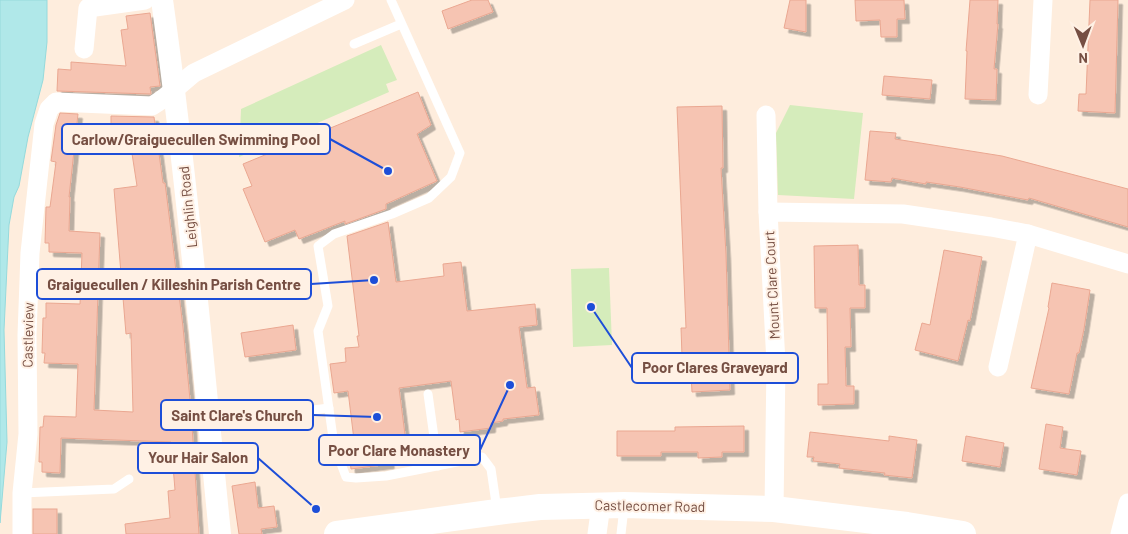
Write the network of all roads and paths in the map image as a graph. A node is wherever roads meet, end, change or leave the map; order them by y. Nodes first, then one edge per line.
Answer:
1 (145, 0) edge
2 (162, 0) edge
3 (345, 0) edge
4 (391, 0) edge
5 (1043, 0) edge
6 (102, 3) edge
7 (401, 24) junction
8 (354, 44) dead end
9 (84, 49) dead end
10 (174, 88) junction
11 (1038, 95) dead end
12 (766, 115) dead end
13 (768, 212) junction
14 (1028, 234) junction
15 (1128, 264) edge
16 (998, 368) dead end
17 (428, 394) dead end
18 (329, 408) junction
19 (210, 423) junction
20 (438, 466) junction
21 (129, 480) dead end
22 (22, 493) junction
23 (1128, 502) edge
24 (613, 505) junction
25 (774, 509) junction
26 (497, 512) junction
27 (22, 534) edge
28 (220, 534) edge
29 (337, 534) edge
30 (596, 534) edge
31 (621, 534) edge
32 (964, 534) edge
33 (1120, 534) edge

1 - 6 street
2 - 10 street, Leighlin Road
3 - 10 street
4 - 7 lane
5 - 11 street
6 - 9 street
7 - 8 lane
7 - 18 lane
10 - 19 street, Leighlin Road
10 - 22 street, Castleview
12 - 13 street, Mount Clare Court
13 - 14 street, Mount Clare Court
13 - 25 street, Mount Clare Court
14 - 15 street, Mount Clare Court
14 - 16 street
17 - 20 lane
18 - 19 lane
18 - 20 lane
19 - 28 street, Leighlin Road
20 - 26 lane
21 - 22 lane
22 - 27 street, Castleview
23 - 33 street
24 - 25 main road, Castlecomer Road
24 - 26 main road, Castlecomer Road
24 - 30 street
24 - 31 lane
25 - 32 main road, Castlecomer Road
26 - 29 main road, Castlecomer Road

